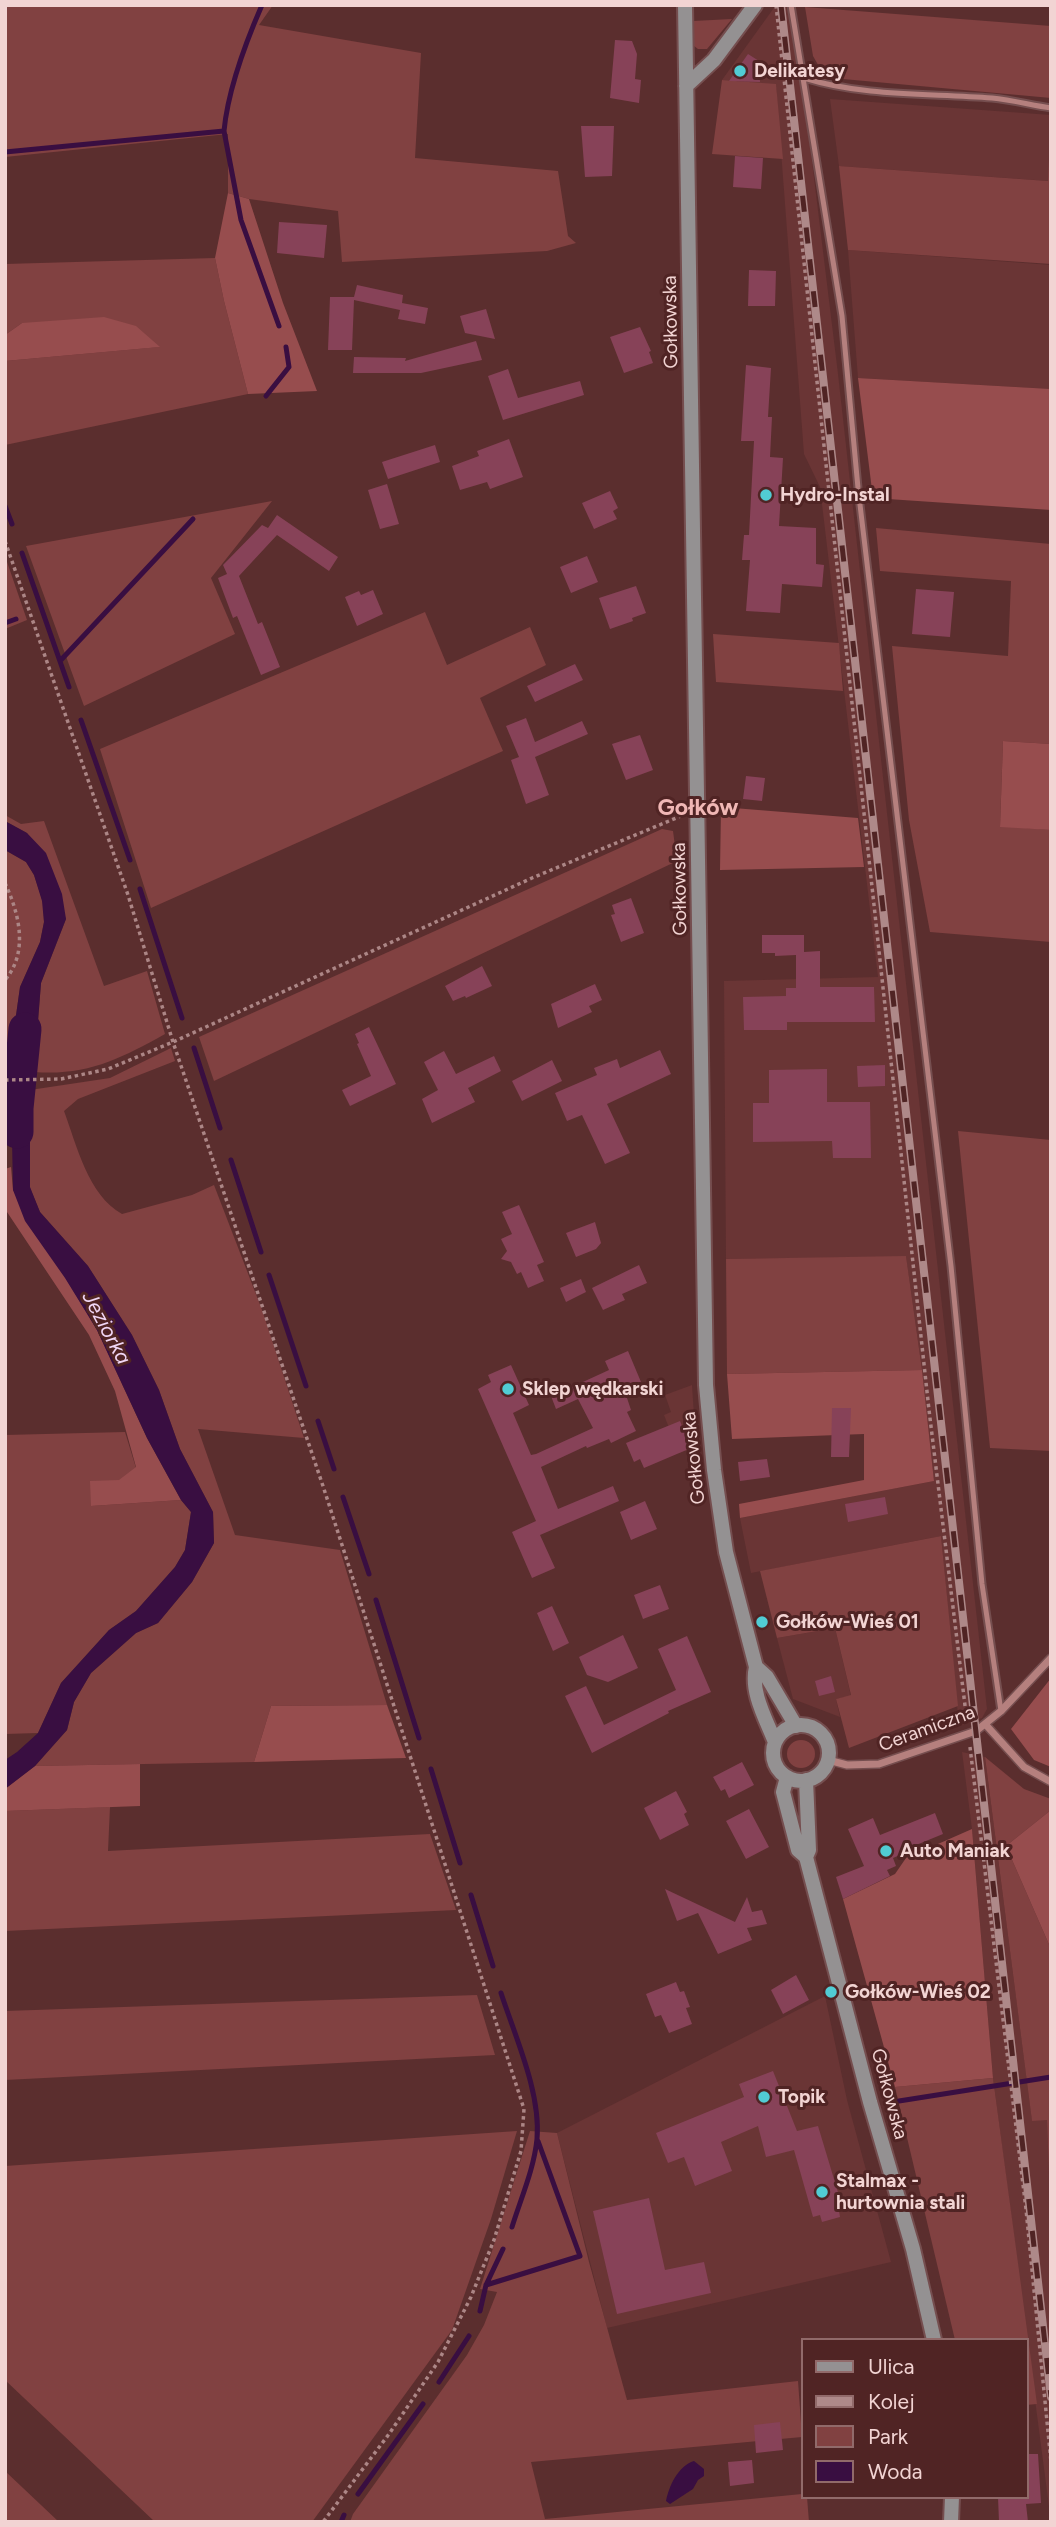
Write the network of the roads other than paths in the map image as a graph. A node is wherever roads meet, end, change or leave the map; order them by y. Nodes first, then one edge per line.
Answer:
1 (685, 5) edge
2 (755, 5) edge
3 (791, 5) edge
4 (804, 78) junction
5 (686, 86) junction
6 (1051, 108) edge
7 (1051, 1658) edge
8 (757, 1667) junction
9 (1001, 1711) junction
10 (986, 1725) junction
11 (796, 1726) junction
12 (775, 1742) junction
13 (828, 1760) junction
14 (787, 1777) junction
15 (806, 1780) junction
16 (1051, 1782) edge
17 (806, 1857) junction
18 (934, 2338) edge
19 (952, 2499) edge
20 (951, 2522) edge

1 - 5 street, Gołkowska
2 - 5 street
3 - 4 lane
4 - 6 lane
4 - 9 lane
5 - 8 street, Gołkowska
7 - 9 street, Ceramiczna
8 - 11 street, Gołkowska
8 - 12 street, Gołkowska
9 - 10 street, Ceramiczna
10 - 13 street, Ceramiczna
10 - 16 street
11 - 12 street
11 - 13 street
12 - 14 street
13 - 15 street
14 - 15 street
14 - 17 street, Gołkowska
15 - 17 street, Gołkowska
17 - 18 street, Gołkowska
19 - 20 street

